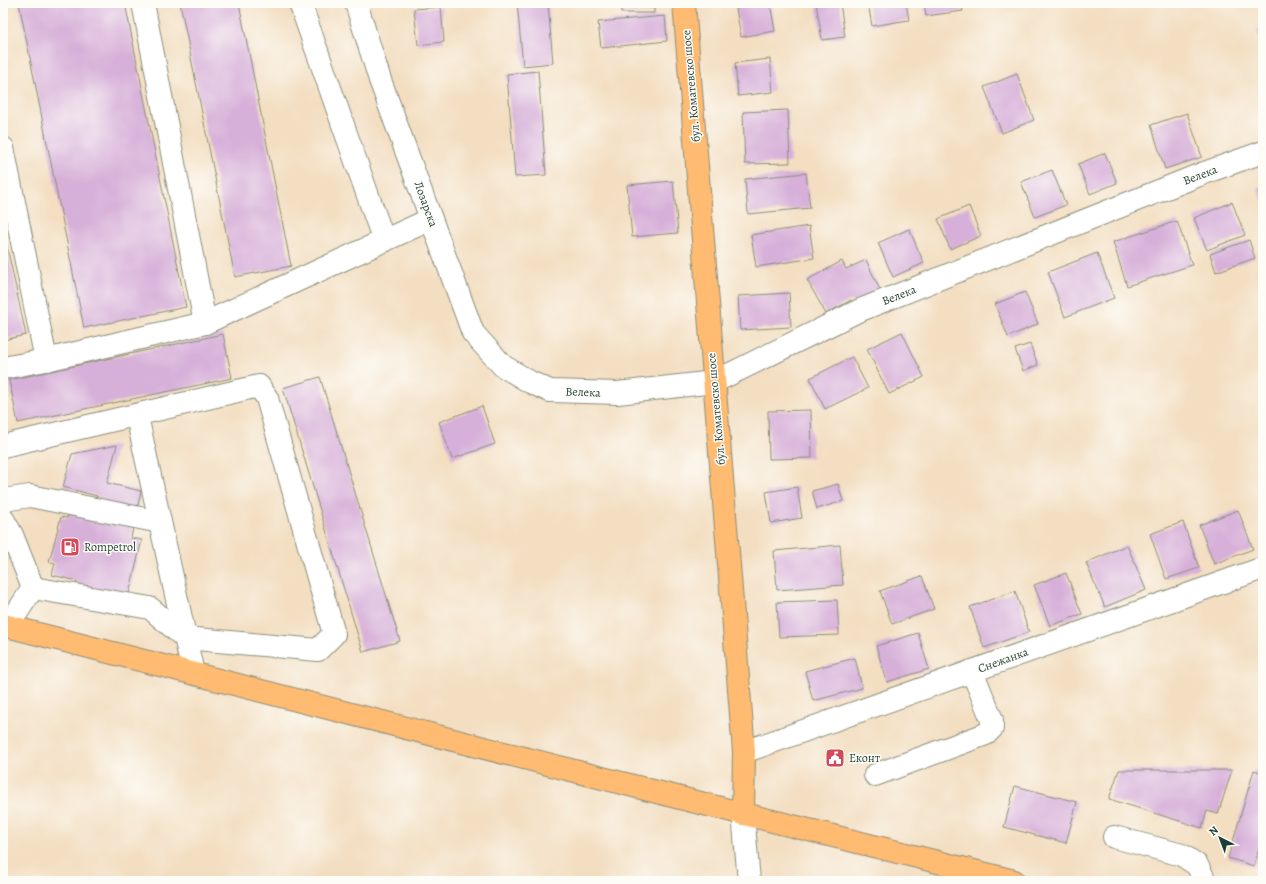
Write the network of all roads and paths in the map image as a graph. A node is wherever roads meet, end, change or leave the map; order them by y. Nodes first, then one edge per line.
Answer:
1 (143, 3) edge
2 (300, 3) edge
3 (356, 3) edge
4 (684, 3) edge
5 (3, 148) edge
6 (1263, 152) edge
7 (431, 219) junction
8 (384, 241) junction
9 (205, 323) junction
10 (46, 360) junction
11 (3, 368) edge
12 (530, 382) joint
13 (714, 382) junction
14 (137, 416) junction
15 (3, 446) edge
16 (3, 500) edge
17 (3, 519) edge
18 (160, 522) junction
19 (1263, 568) edge
20 (33, 588) junction
21 (5, 626) edge
22 (185, 638) junction
23 (972, 671) junction
24 (193, 674) junction
25 (744, 752) junction
26 (875, 776) dead end
27 (743, 814) junction
28 (1114, 837) dead end
29 (749, 881) edge
30 (1014, 881) edge
31 (1202, 881) edge

1 - 9 street
2 - 8 street
3 - 7 street, Лозарска
4 - 13 main road, бул. Коматевско шосе
5 - 10 street
6 - 13 street, Велека
7 - 8 street
7 - 12 street, Лозарска
8 - 9 street
9 - 10 street
10 - 11 street
12 - 13 street, Велека
13 - 25 main road, бул. Коматевско шосе
14 - 15 street
14 - 18 street
14 - 22 street
16 - 18 street
17 - 20 street
18 - 22 street
19 - 23 street, Снежанка
20 - 21 street
20 - 22 street
21 - 24 main road
22 - 24 street
23 - 25 street, Снежанка
23 - 26 street
24 - 27 main road
25 - 27 main road, бул. Коматевско шосе
27 - 29 street
27 - 30 main road
28 - 31 street

